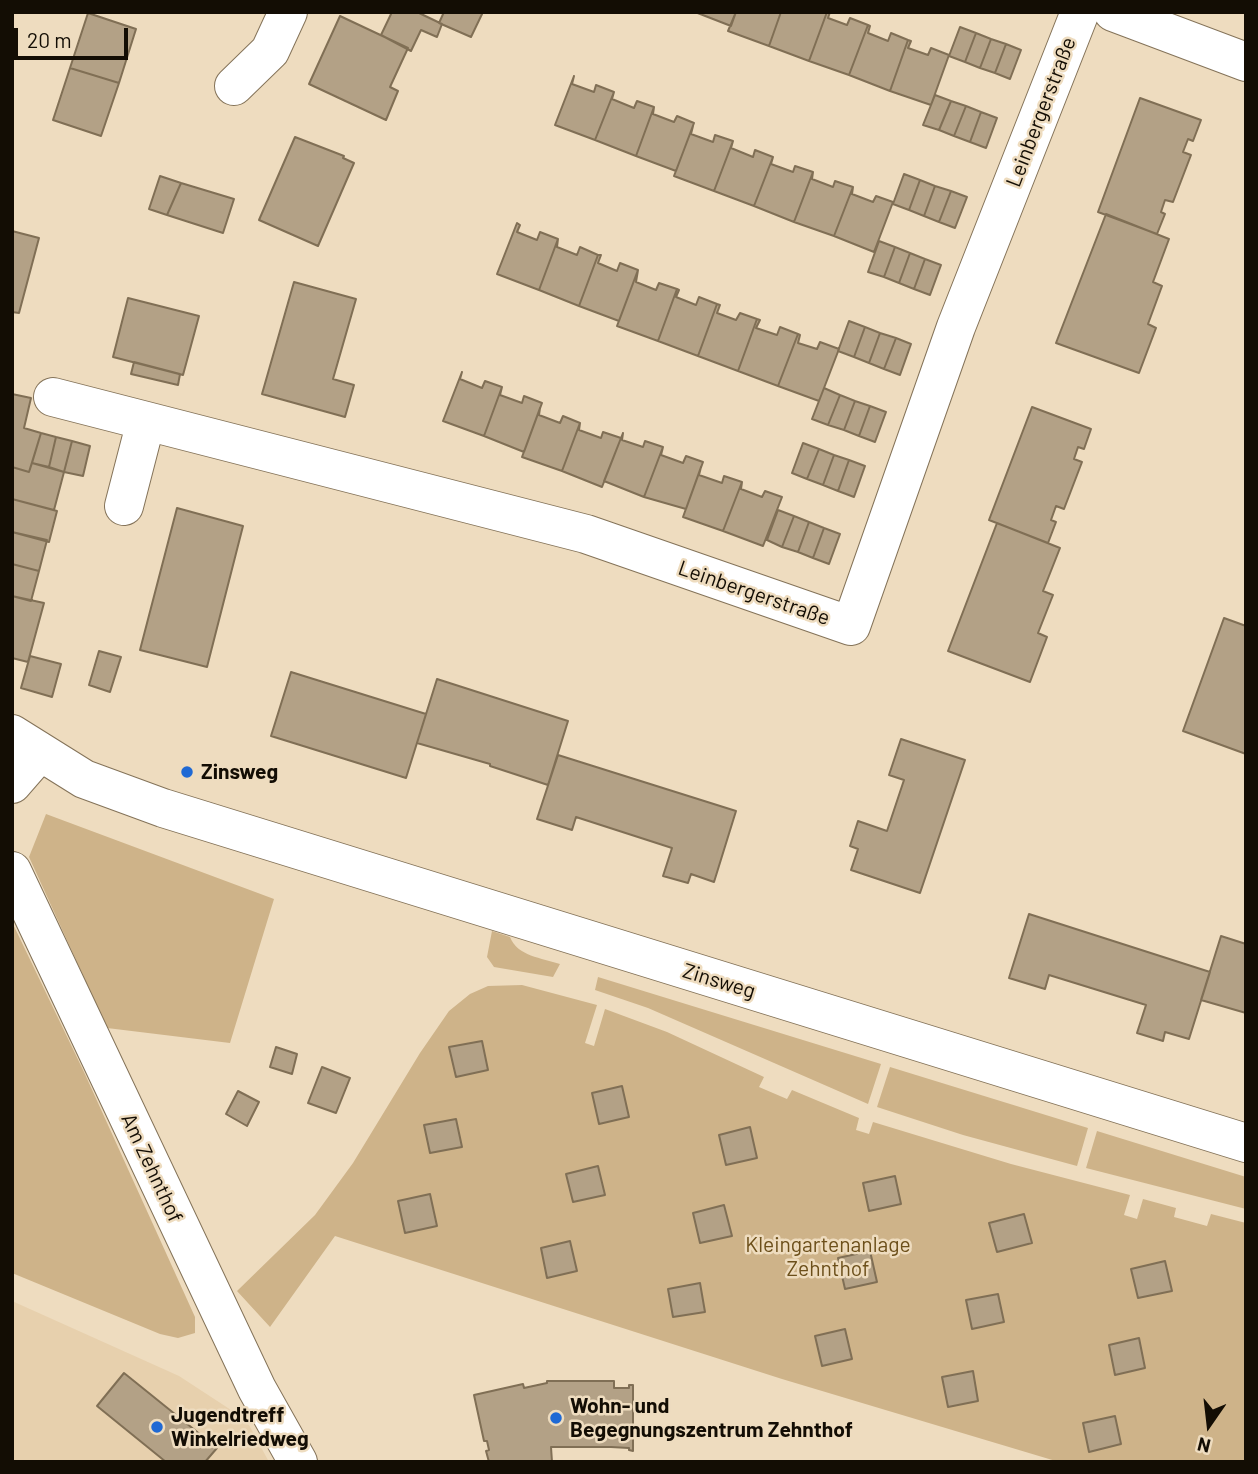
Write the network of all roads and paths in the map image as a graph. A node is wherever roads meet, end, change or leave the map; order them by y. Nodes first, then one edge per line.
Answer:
1 (288, 12) edge
2 (1080, 12) edge
3 (1113, 12) edge
4 (1200, 29) edge
5 (1246, 62) edge
6 (234, 86) dead end
7 (53, 397) dead end
8 (146, 421) junction
9 (124, 506) dead end
10 (26, 743) edge
11 (12, 784) edge
12 (12, 871) edge
13 (1246, 1143) edge
14 (298, 1462) edge

1 - 6 street
2 - 8 street, Leinbergerstraße
3 - 4 street
4 - 5 street
7 - 8 street, Leinbergerstraße
8 - 9 street
10 - 11 street
10 - 13 street, Zinsweg
12 - 14 street, Am Zehnthof

